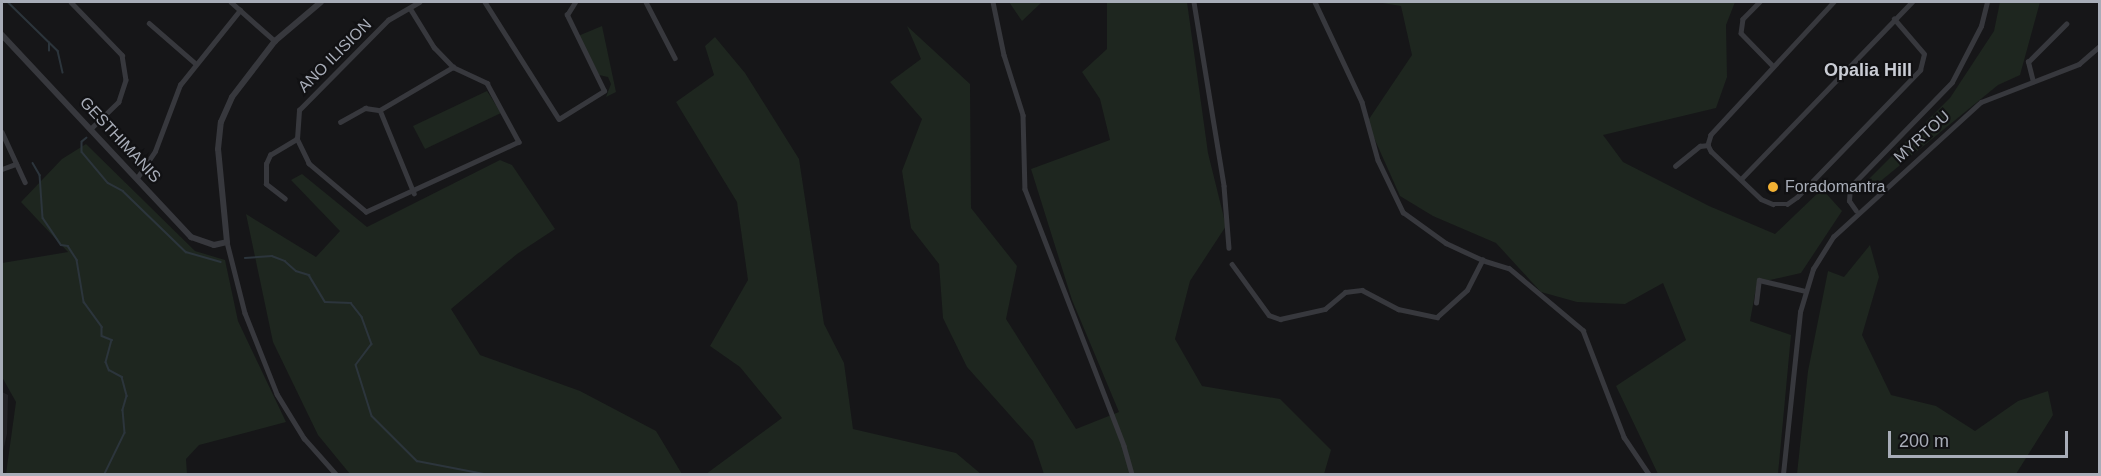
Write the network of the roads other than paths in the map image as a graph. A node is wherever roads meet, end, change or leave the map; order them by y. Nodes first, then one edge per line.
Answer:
1 (71, 2) edge
2 (231, 2) edge
3 (321, 2) edge
4 (419, 2) edge
5 (485, 2) edge
6 (574, 2) edge
7 (646, 2) edge
8 (993, 2) edge
9 (1194, 2) edge
10 (1315, 2) edge
11 (1760, 2) edge
12 (1834, 2) edge
13 (1912, 2) edge
14 (1987, 2) edge
15 (410, 8) junction
16 (240, 10) junction
17 (1894, 19) junction
18 (149, 22) dead end
19 (2066, 24) dead end
20 (2, 35) edge
21 (275, 41) junction
22 (2100, 46) edge
23 (675, 58) dead end
24 (194, 62) junction
25 (1773, 66) junction
26 (453, 67) junction
27 (2032, 82) junction
28 (380, 110) junction
29 (340, 122) dead end
30 (91, 129) junction
31 (2, 132) edge
32 (297, 139) junction
33 (1708, 145) junction
34 (16, 164) junction
35 (1675, 166) dead end
36 (2, 169) edge
37 (137, 178) junction
38 (1742, 179) junction
39 (25, 182) dead end
40 (414, 193) junction
41 (285, 199) dead end
42 (1856, 211) junction
43 (227, 242) junction
44 (1229, 248) dead end
45 (1482, 260) junction
46 (1232, 264) dead end
47 (1806, 291) junction
48 (1756, 303) dead end
49 (336, 474) edge
50 (1132, 474) edge
51 (1649, 474) edge
52 (1783, 474) edge

1 - 30 street
2 - 16 street
3 - 21 street
4 - 15 street, ANO ILISION
5 - 6 street
7 - 23 street
8 - 50 street
9 - 44 street
10 - 45 street
11 - 25 street
12 - 25 street
13 - 17 street
14 - 42 street
15 - 26 street
15 - 32 street, ANO ILISION
16 - 21 street
16 - 24 street
17 - 38 street
17 - 38 street
18 - 24 street
19 - 27 street
20 - 30 street, GESTHIMANIS
21 - 43 street
22 - 27 street, MYRTOU
24 - 37 street
25 - 33 street
26 - 28 street
26 - 40 street
27 - 42 street, MYRTOU
28 - 29 street
28 - 40 street
30 - 37 street, GESTHIMANIS
31 - 34 street
32 - 40 street
32 - 41 street
33 - 35 street
33 - 38 street
34 - 36 street
34 - 39 street
37 - 43 street, GESTHIMANIS
42 - 47 street, MYRTOU
43 - 49 street
45 - 46 street
45 - 51 street
47 - 48 street
47 - 52 street, MYRTOU

